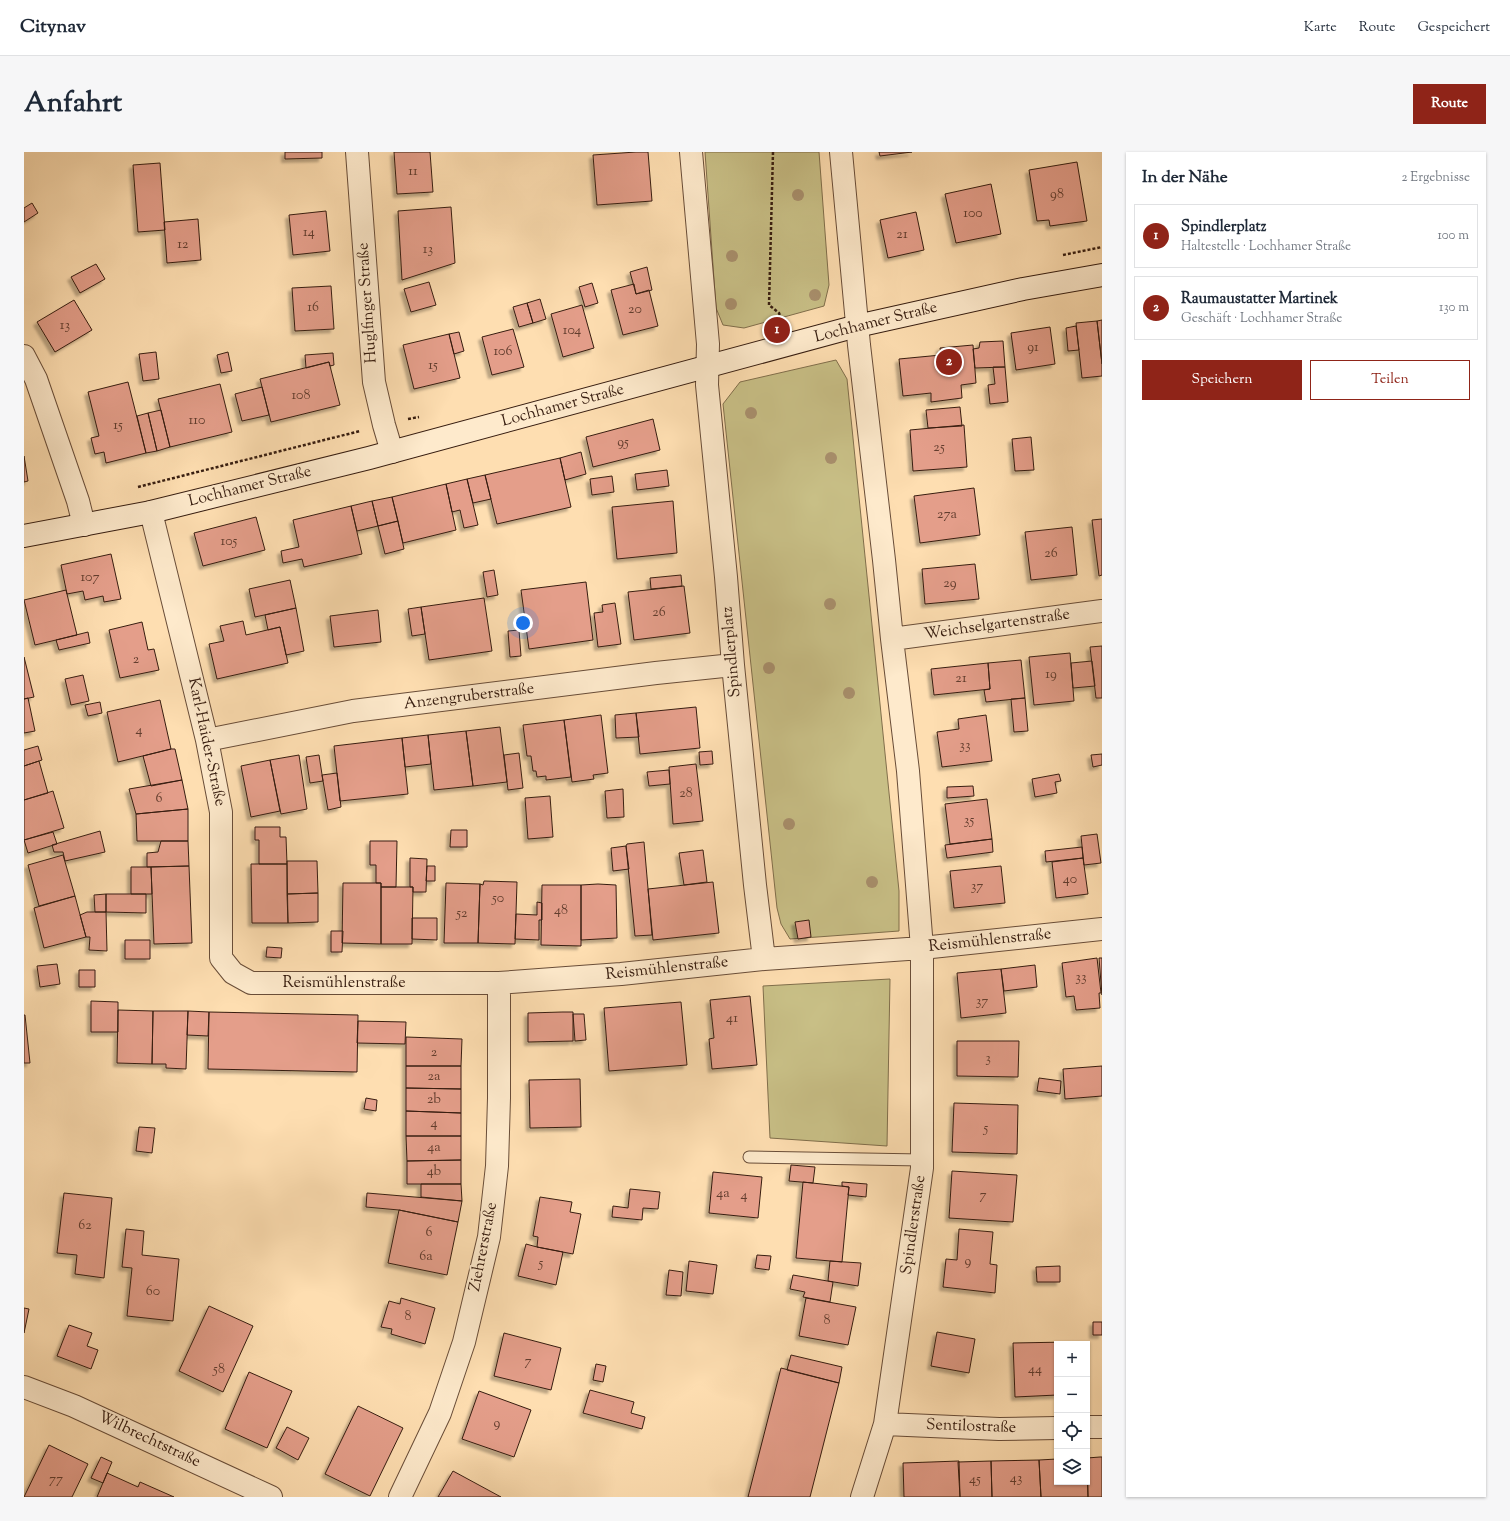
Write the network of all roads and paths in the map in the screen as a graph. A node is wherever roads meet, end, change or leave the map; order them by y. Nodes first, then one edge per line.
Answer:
1 (357, 152) edge
2 (691, 152) edge
3 (773, 152) edge
4 (841, 152) edge
5 (1102, 275) edge
6 (782, 323) dead end
7 (857, 326) junction
8 (24, 356) edge
9 (707, 367) junction
10 (392, 452) junction
11 (151, 512) junction
12 (84, 525) junction
13 (24, 536) edge
14 (1102, 611) edge
15 (892, 639) junction
16 (732, 665) junction
17 (207, 740) junction
18 (1102, 929) edge
19 (922, 948) junction
20 (764, 959) junction
21 (233, 973) joint
22 (498, 983) junction
23 (749, 1157) dead end
24 (922, 1160) junction
25 (25, 1390) edge
26 (885, 1424) junction
27 (1090, 1427) edge
28 (1102, 1427) edge
29 (1054, 1428) edge
30 (271, 1497) edge
31 (400, 1497) edge
32 (862, 1497) edge

1 - 10 street, Huglfinger Straße
2 - 9 street, Spindlerplatz
3 - 6 path
4 - 7 street
5 - 7 street, Lochhamer Straße
7 - 9 street, Lochhamer Straße
7 - 15 street
8 - 12 street
9 - 10 street, Lochhamer Straße
9 - 16 street, Spindlerplatz
10 - 11 street, Lochhamer Straße
11 - 12 street, Lochhamer Straße
11 - 17 street, Karl-Haider-Straße
12 - 13 street, Lochhamer Straße
14 - 15 street, Weichselgartenstraße
15 - 19 street
16 - 17 street, Anzengruberstraße
16 - 20 street, Spindlerplatz
17 - 21 street, Karl-Haider-Straße
18 - 19 street, Reismühlenstraße
19 - 20 street, Reismühlenstraße
19 - 24 street, Spindlerstraße
20 - 22 street, Reismühlenstraße
21 - 22 street, Reismühlenstraße
22 - 31 street, Ziehrerstraße
23 - 24 lane
24 - 26 street, Spindlerstraße
25 - 30 street, Wilbrechtstraße
26 - 29 street, Sentilostraße
26 - 32 street, Spindlerstraße
27 - 28 street

